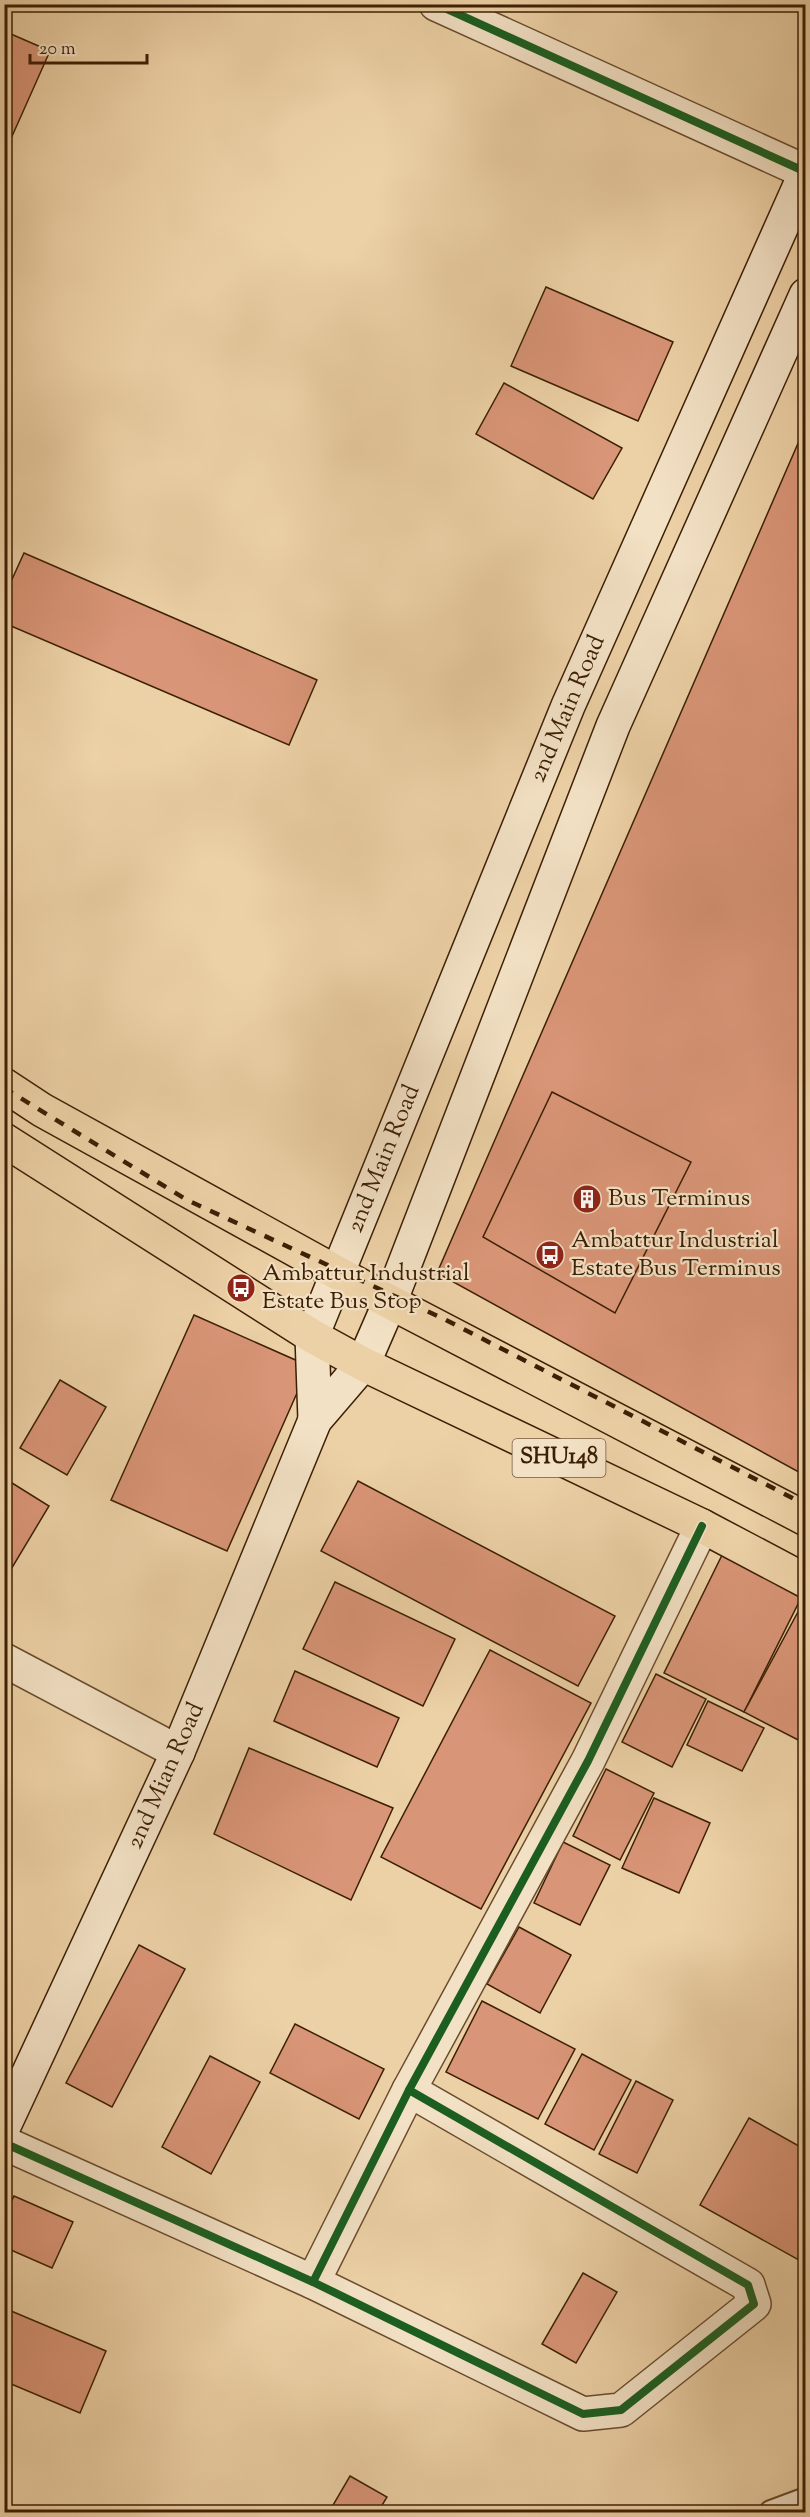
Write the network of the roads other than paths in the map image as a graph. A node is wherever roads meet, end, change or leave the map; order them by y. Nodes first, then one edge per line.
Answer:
1 (436, 4) edge
2 (805, 172) edge
3 (806, 295) edge
4 (492, 892) junction
5 (542, 909) junction
6 (4, 1085) edge
7 (4, 1140) edge
8 (338, 1272) junction
9 (390, 1302) junction
10 (312, 1336) junction
11 (363, 1364) junction
12 (315, 1420) junction
13 (806, 1519) edge
14 (702, 1526) junction
15 (806, 1581) edge
16 (4, 1660) edge
17 (178, 1752) junction
18 (409, 2090) junction
19 (4, 2126) edge
20 (4, 2143) edge
21 (313, 2282) junction
22 (806, 2499) edge
23 (771, 2512) edge

1 - 2 main road
2 - 4 main road, 2nd Main Road
3 - 5 main road, 2nd Main Road
4 - 5 main road
4 - 8 main road, 2nd Main Road
5 - 9 main road, 2nd Main Road
6 - 8 main road, SHU148
7 - 10 main road, SHU148
8 - 9 main road, SHU148
8 - 10 main road, 2nd Main Road
9 - 11 main road, 2nd Main Road
9 - 13 main road, SHU148
10 - 11 main road, SHU148
10 - 12 main road, 2nd Main Road
11 - 12 main road, 2nd Main Road
11 - 14 main road, SHU148
12 - 17 main road, 2nd Mian Road
14 - 15 main road, SHU148
14 - 18 main road
16 - 17 main road
17 - 19 main road, 2nd Mian Road
18 - 21 main road
18 - 21 main road
20 - 21 main road
22 - 23 lane

